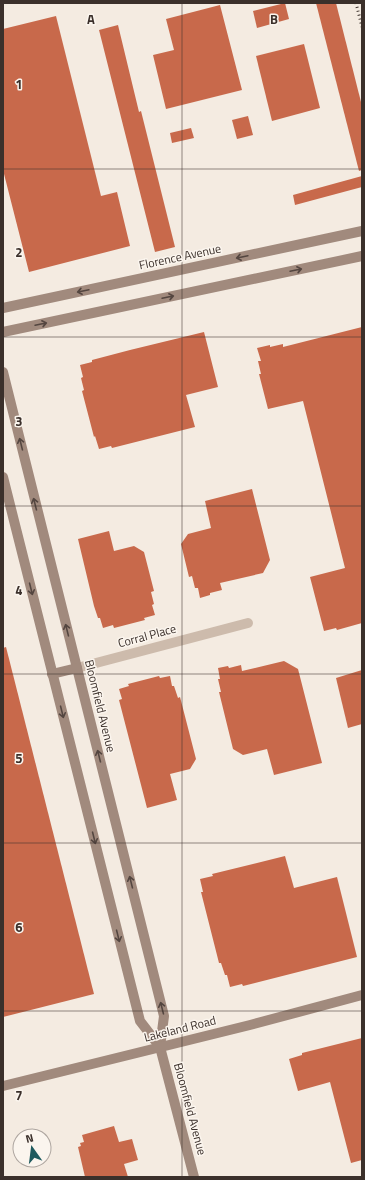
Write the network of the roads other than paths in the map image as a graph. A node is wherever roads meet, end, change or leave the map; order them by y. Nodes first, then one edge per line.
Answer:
1 (362, 231) edge
2 (362, 256) edge
3 (3, 308) edge
4 (3, 332) edge
5 (3, 372) edge
6 (3, 477) edge
7 (248, 622) dead end
8 (77, 668) junction
9 (52, 674) junction
10 (362, 995) edge
11 (160, 1047) junction
12 (3, 1086) edge
13 (194, 1177) edge

1 -> 3 main road, Florence Avenue
4 -> 2 main road
8 -> 5 main road, Bloomfield Avenue
6 -> 9 main road, Bloomfield Avenue
7 - 8 street, Corral Place
8 - 9 main road, Corral Place
11 -> 8 main road, Bloomfield Avenue
9 -> 11 main road, Bloomfield Avenue
10 - 11 main road, Lakeland Road
11 - 12 main road, Lakeland Road
11 - 13 main road, Bloomfield Avenue

